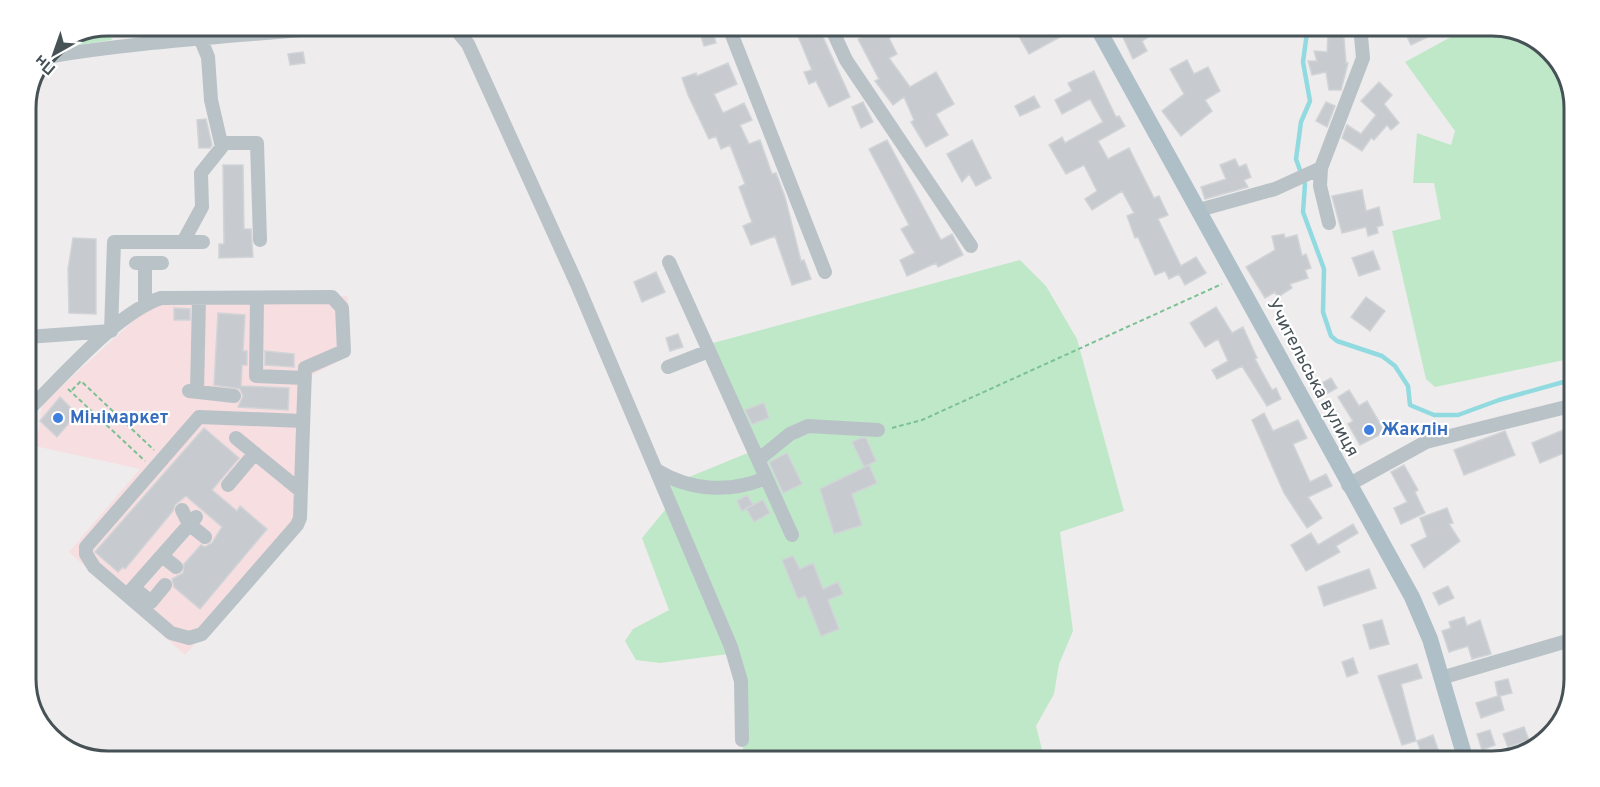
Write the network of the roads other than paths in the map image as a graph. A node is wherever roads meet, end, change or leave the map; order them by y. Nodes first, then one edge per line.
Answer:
1 (216, 36) edge
2 (464, 36) edge
3 (732, 36) edge
4 (835, 36) edge
5 (1102, 36) edge
6 (1361, 36) edge
7 (201, 40) junction
8 (59, 55) edge
9 (225, 143) junction
10 (1309, 174) junction
11 (1199, 210) junction
12 (1329, 224) dead end
13 (260, 240) dead end
14 (183, 242) junction
15 (203, 242) dead end
16 (971, 246) dead end
17 (669, 262) dead end
18 (162, 263) dead end
19 (825, 273) dead end
20 (200, 298) junction
21 (258, 298) junction
22 (145, 303) junction
23 (111, 331) junction
24 (36, 336) edge
25 (709, 351) junction
26 (668, 367) dead end
27 (305, 378) junction
28 (234, 396) dead end
29 (36, 402) edge
30 (1564, 408) edge
31 (303, 421) junction
32 (878, 430) road end
33 (236, 438) dead end
34 (255, 453) junction
35 (758, 460) junction
36 (658, 471) junction
37 (766, 478) junction
38 (228, 485) dead end
39 (1348, 486) junction
40 (301, 491) junction
41 (182, 510) dead end
42 (193, 520) junction
43 (792, 536) dead end
44 (204, 537) dead end
45 (162, 556) junction
46 (176, 567) dead end
47 (165, 585) dead end
48 (131, 592) junction
49 (1564, 642) edge
50 (1442, 678) junction
51 (742, 740) dead end
52 (1463, 751) edge

1 - 7 street
2 - 36 street
3 - 19 street
4 - 16 street
5 - 11 main road, Учительська вулиця
6 - 10 street
7 - 8 street
7 - 9 street
9 - 13 street
9 - 14 street
10 - 11 street
10 - 12 street
11 - 39 main road, Учительська вулиця
14 - 15 street
14 - 23 street
17 - 25 street
18 - 22 street
20 - 21 street
20 - 22 street
20 - 28 street
21 - 27 street
21 - 27 street
22 - 23 street
23 - 24 street
23 - 29 street
25 - 26 street
25 - 35 street
27 - 31 street
30 - 39 street
31 - 40 street
31 - 48 street
32 - 35 street
33 - 34 street
34 - 38 street
34 - 40 street
35 - 37 street
36 - 37 street
36 - 51 street
37 - 43 street
39 - 50 main road, Учительська вулиця
40 - 48 street
41 - 42 street
42 - 44 street
42 - 45 street
45 - 46 street
45 - 48 street
47 - 48 street
49 - 50 street
50 - 52 main road, Учительська вулиця

